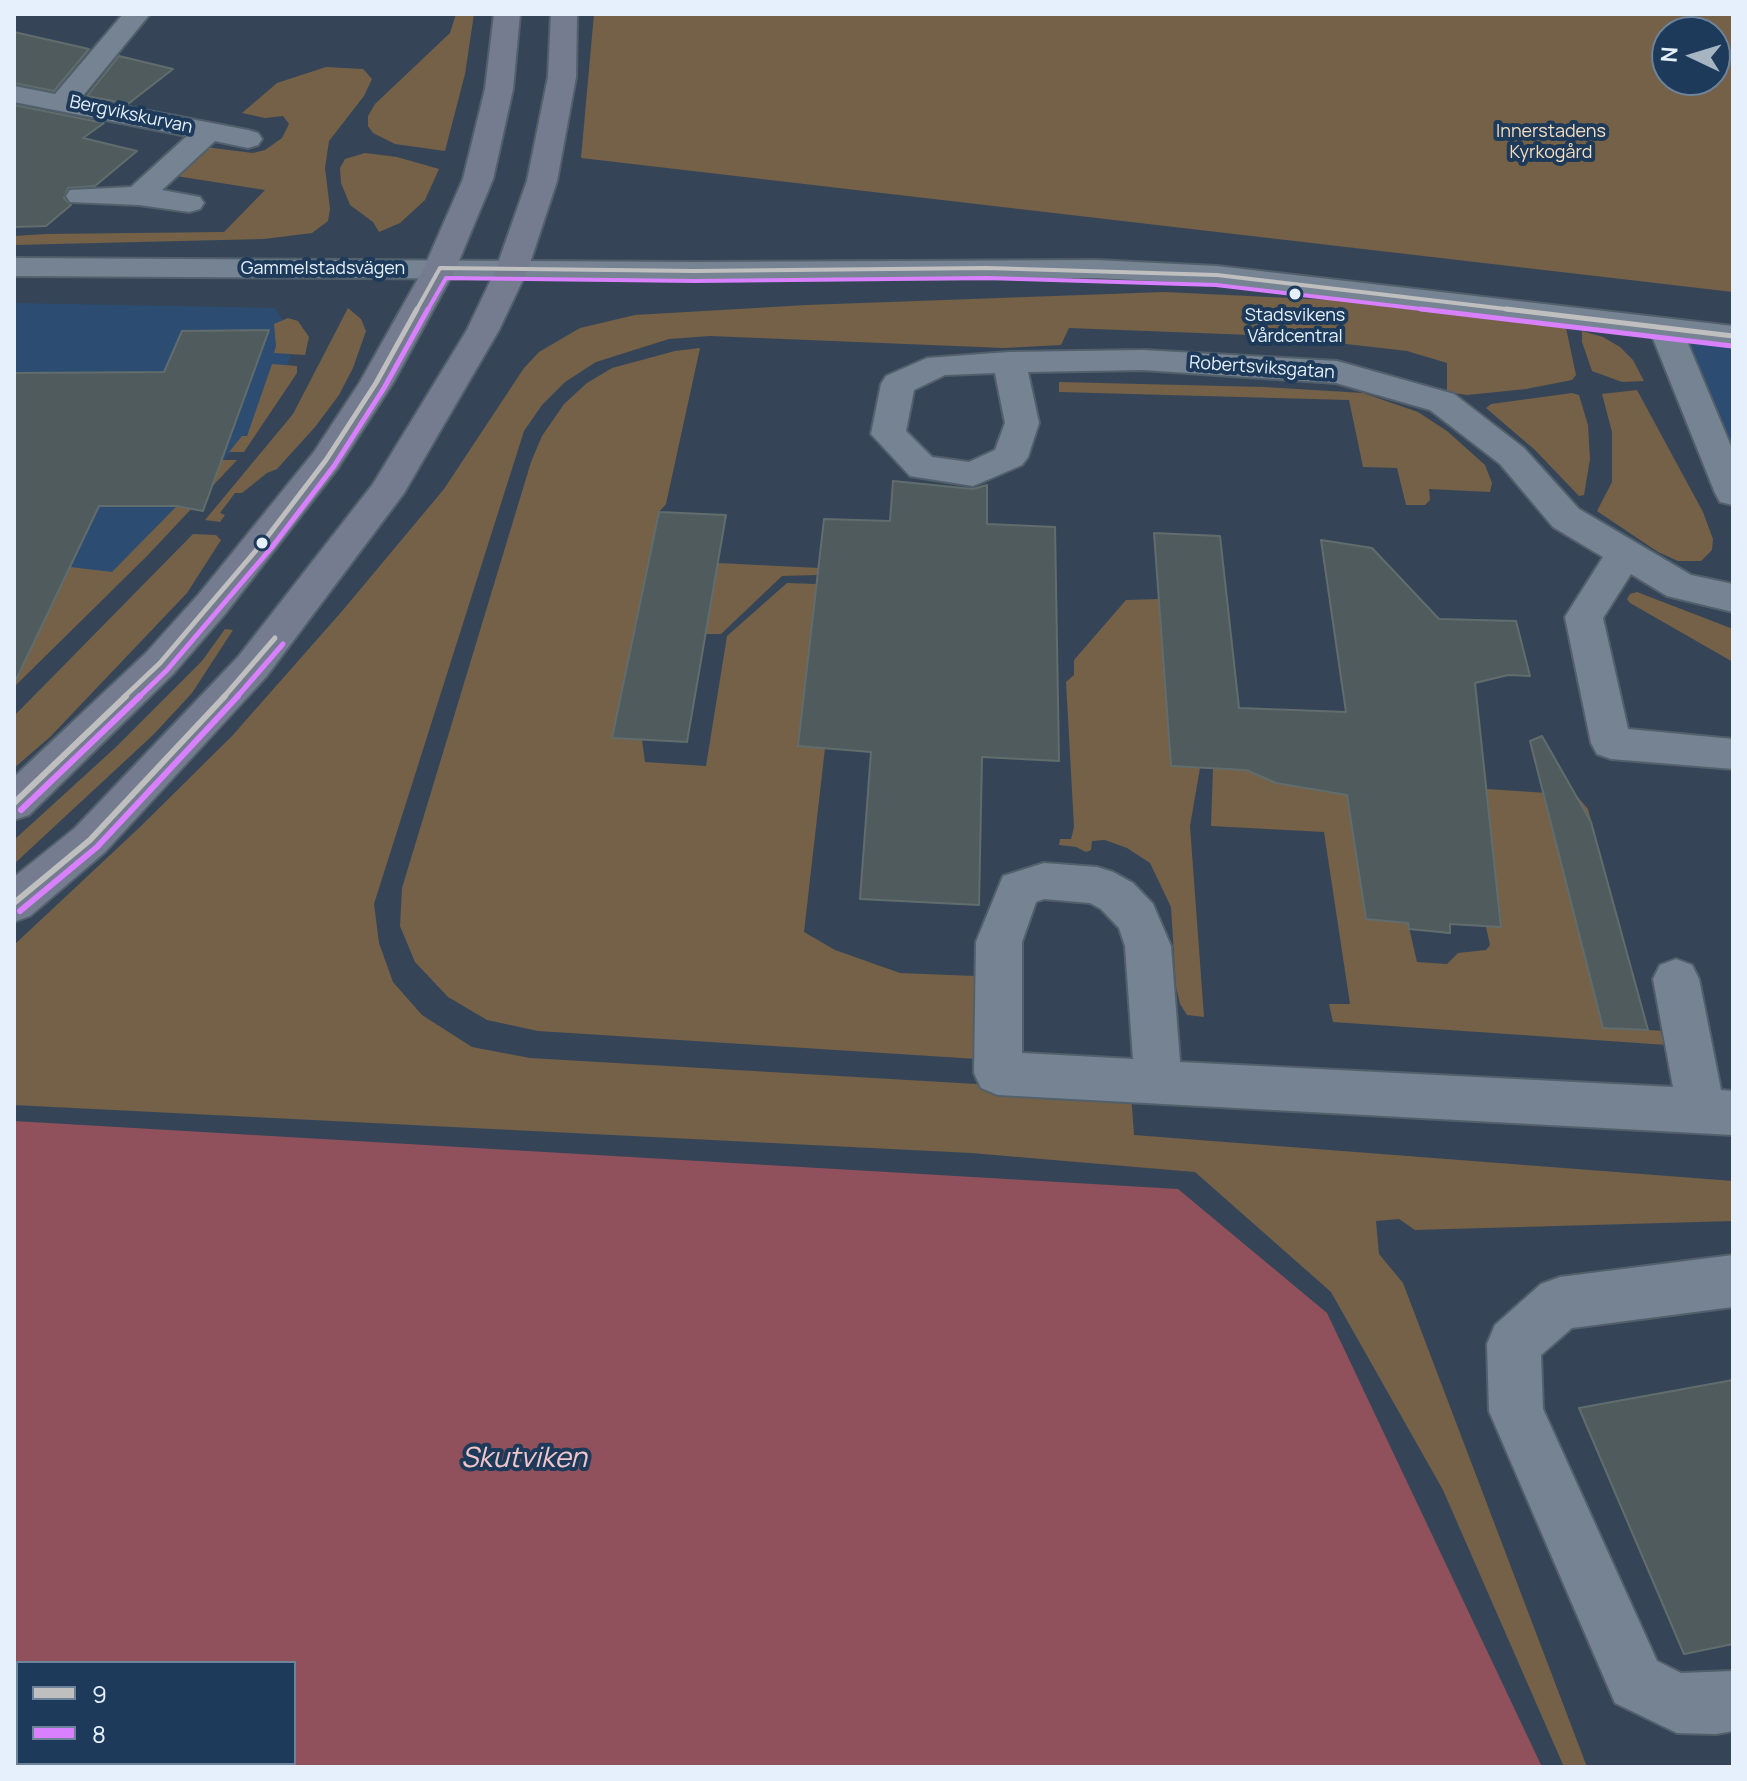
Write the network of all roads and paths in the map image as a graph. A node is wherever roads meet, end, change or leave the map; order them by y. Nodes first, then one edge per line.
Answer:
1 (137, 14) edge
2 (507, 14) edge
3 (564, 14) edge
4 (14, 94) edge
5 (64, 101) junction
6 (209, 131) junction
7 (248, 139) dead end
8 (81, 196) dead end
9 (139, 196) junction
10 (189, 203) dead end
11 (14, 267) edge
12 (440, 268) junction
13 (512, 269) junction
14 (1665, 328) junction
15 (1733, 336) edge
16 (1009, 362) dead end
17 (1733, 493) edge
18 (1625, 553) junction
19 (1733, 598) edge
20 (1729, 754) dead end
21 (14, 803) edge
22 (14, 903) edge
23 (1676, 979) dead end
24 (1158, 1082) junction
25 (1717, 1112) edge
26 (1733, 1281) edge
27 (1733, 1701) edge

1 - 5 street
2 - 12 main road
3 - 13 main road
4 - 5 street, Bergvikskurvan
5 - 6 street, Bergvikskurvan
6 - 7 street, Bergvikskurvan
6 - 9 street
8 - 9 street
9 - 10 street
11 - 12 street, Gammelstadsvägen
12 - 13 street, Gammelstadsvägen
12 - 21 main road
13 - 14 street, Gammelstadsvägen
13 - 22 main road
14 - 15 street, Gammelstadsvägen
14 - 17 street
16 - 18 street, Robertsviksgatan
18 - 19 street, Robertsviksgatan
18 - 20 street
23 - 25 street
24 - 24 street
24 - 25 street
26 - 27 street

